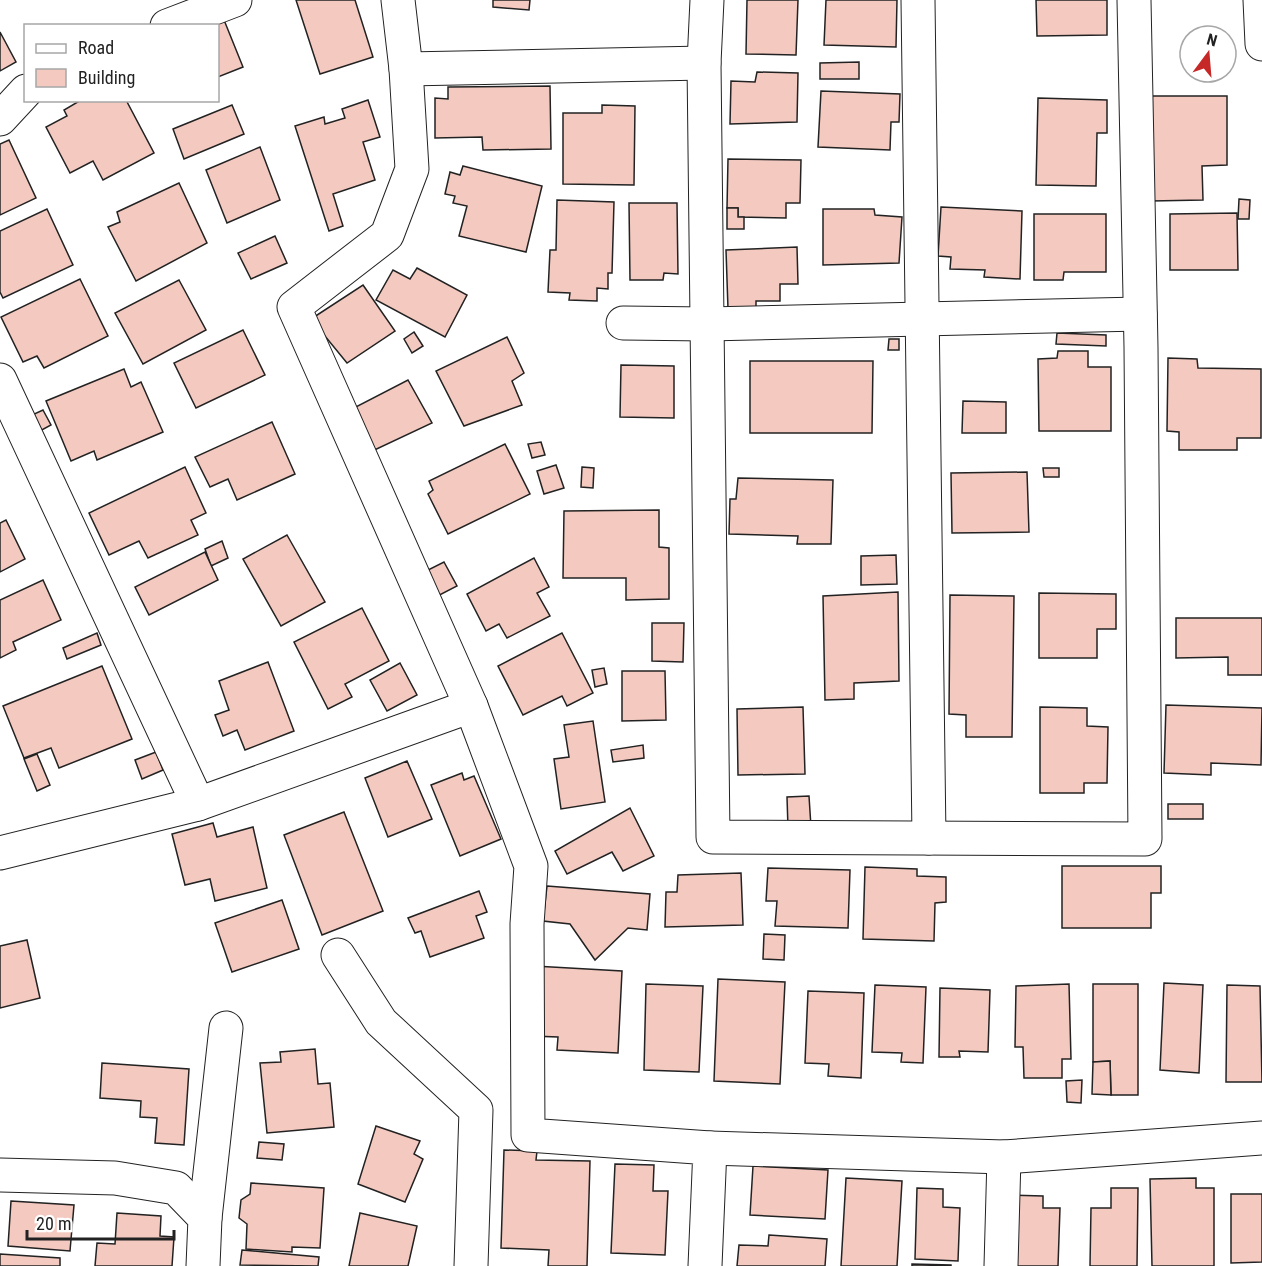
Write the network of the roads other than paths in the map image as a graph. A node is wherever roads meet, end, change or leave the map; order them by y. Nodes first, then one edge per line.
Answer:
1 (235, 0) edge
2 (398, 0) edge
3 (706, 0) edge
4 (918, 0) edge
5 (1134, 0) edge
6 (1260, 0) edge
7 (172, 24) edge
8 (1262, 44) edge
9 (704, 63) junction
10 (406, 69) junction
11 (24, 93) edge
12 (0, 119) edge
13 (1140, 314) junction
14 (922, 319) junction
15 (623, 323) dead end
16 (707, 324) junction
17 (0, 380) edge
18 (471, 706) junction
19 (198, 804) junction
20 (929, 838) junction
21 (0, 853) edge
22 (338, 954) dead end
23 (226, 1028) dead end
24 (1262, 1138) edge
25 (710, 1148) junction
26 (1004, 1157) junction
27 (0, 1175) edge
28 (205, 1218) junction
29 (202, 1266) edge
30 (471, 1266) edge
31 (705, 1266) edge
32 (1001, 1266) edge

1 - 7 street
2 - 10 street
3 - 9 street
4 - 14 street
5 - 13 street
6 - 8 street
9 - 10 street
9 - 16 street
10 - 18 street
11 - 12 street
13 - 14 street
13 - 20 street
14 - 16 street
14 - 20 street
15 - 16 street
16 - 20 street
17 - 19 street
18 - 19 street
18 - 25 street
19 - 21 street
22 - 30 street
23 - 28 street
24 - 26 street
25 - 26 street
25 - 31 street
26 - 32 street
27 - 28 street
28 - 29 street

